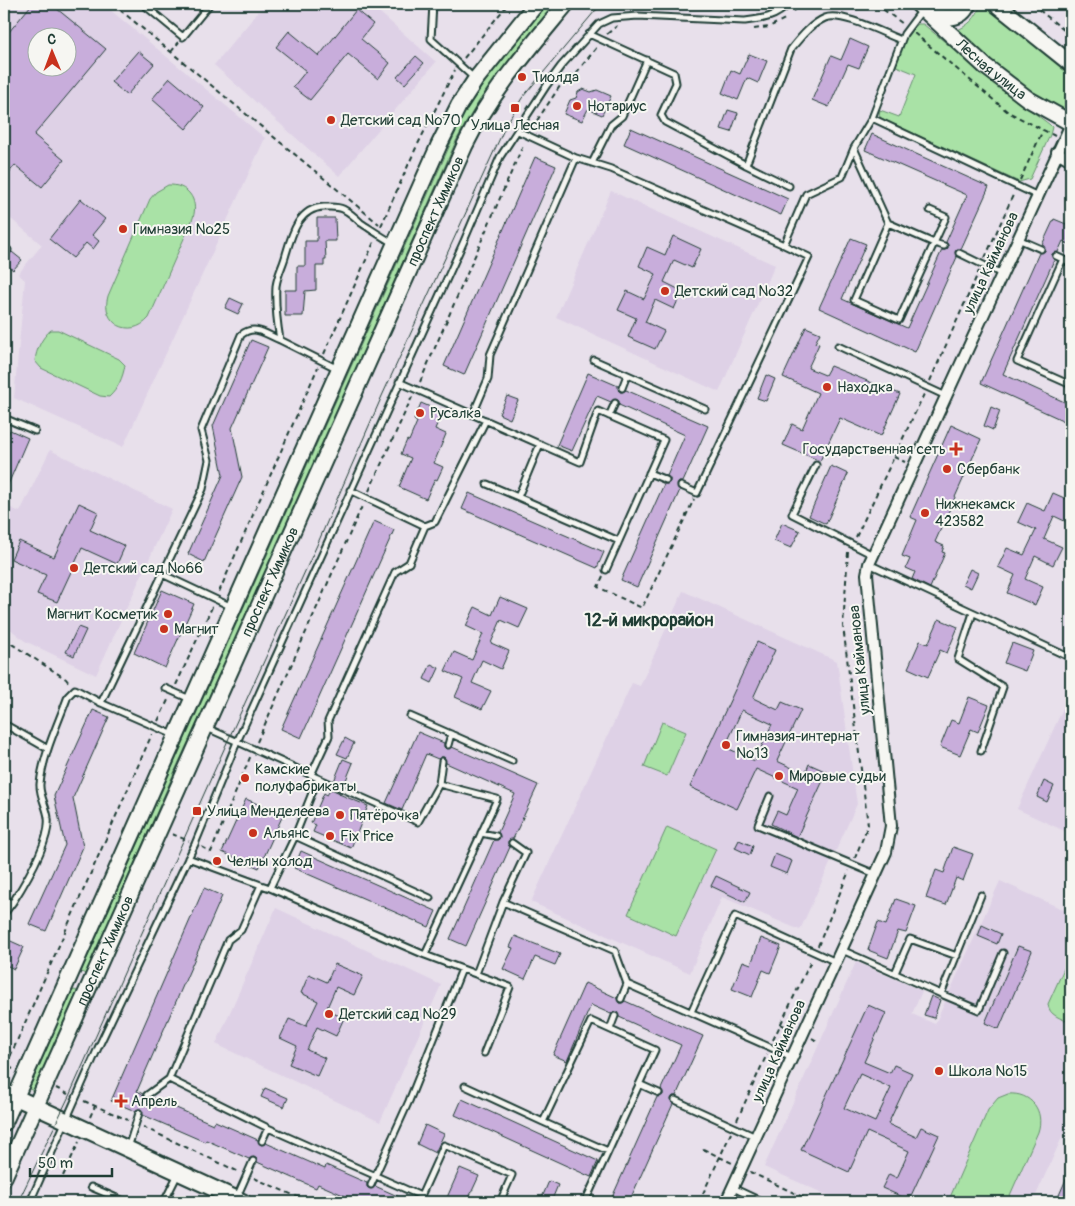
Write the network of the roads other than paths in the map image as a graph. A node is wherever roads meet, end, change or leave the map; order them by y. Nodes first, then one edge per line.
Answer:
1 (143, 4) edge
2 (210, 4) edge
3 (433, 4) edge
4 (536, 4) edge
5 (566, 4) edge
6 (788, 4) edge
7 (968, 4) edge
8 (996, 4) edge
9 (924, 9) edge
10 (1021, 25) junction
11 (589, 34) junction
12 (901, 40) junction
13 (1071, 58) edge
14 (647, 60) junction
15 (1071, 64) edge
16 (476, 79) junction
17 (872, 118) junction
18 (1071, 123) edge
19 (518, 131) junction
20 (854, 148) junction
21 (1057, 152) junction
22 (576, 158) junction
23 (1071, 160) edge
24 (592, 163) junction
25 (746, 165) junction
26 (789, 186) dead end
27 (1038, 196) junction
28 (930, 210) dead end
29 (888, 223) junction
30 (1018, 239) junction
31 (934, 243) junction
32 (396, 245) junction
33 (784, 245) junction
34 (944, 246) dead end
35 (4, 247) edge
36 (1041, 249) dead end
37 (959, 253) dead end
38 (4, 255) edge
39 (1056, 256) dead end
40 (1063, 259) junction
41 (1071, 263) edge
42 (1002, 274) junction
43 (280, 340) junction
44 (838, 346) dead end
45 (594, 360) dead end
46 (340, 370) junction
47 (627, 375) junction
48 (399, 382) junction
49 (1071, 385) edge
50 (622, 388) dead end
51 (946, 396) junction
52 (615, 403) dead end
53 (705, 409) dead end
54 (473, 414) junction
55 (609, 416) junction
56 (4, 418) edge
57 (486, 420) junction
58 (35, 432) dead end
59 (540, 444) junction
60 (816, 465) dead end
61 (649, 472) junction
62 (666, 480) dead end
63 (487, 484) dead end
64 (681, 486) dead end
65 (350, 490) junction
66 (518, 497) junction
67 (425, 526) junction
68 (619, 541) junction
69 (871, 560) junction
70 (606, 570) road end
71 (162, 574) junction
72 (234, 608) junction
73 (973, 613) junction
74 (1071, 658) edge
75 (165, 688) dead end
76 (192, 701) junction
77 (101, 702) junction
78 (410, 716) dead end
79 (4, 724) edge
80 (204, 727) junction
81 (450, 734) junction
82 (176, 736) junction
83 (237, 742) junction
84 (448, 745) dead end
85 (48, 749) junction
86 (981, 751) dead end
87 (442, 761) dead end
88 (512, 762) dead end
89 (311, 775) junction
90 (318, 778) junction
91 (439, 784) junction
92 (770, 796) dead end
93 (481, 833) junction
94 (295, 836) junction
95 (496, 836) dead end
96 (512, 843) dead end
97 (188, 858) junction
98 (875, 874) junction
99 (260, 885) junction
100 (270, 888) junction
101 (981, 895) dead end
102 (430, 898) dead end
103 (4, 902) edge
104 (13, 902) junction
105 (503, 902) junction
106 (4, 914) edge
107 (841, 949) junction
108 (1003, 953) dead end
109 (426, 955) junction
110 (956, 956) junction
111 (836, 962) junction
112 (462, 969) junction
113 (895, 973) junction
114 (476, 974) junction
115 (628, 984) junction
116 (941, 994) junction
117 (60, 995) junction
118 (621, 1000) dead end
119 (80, 1008) junction
120 (691, 1012) junction
121 (615, 1016) dead end
122 (610, 1029) junction
123 (484, 1053) dead end
124 (792, 1058) junction
125 (170, 1079) junction
126 (639, 1084) junction
127 (465, 1086) dead end
128 (659, 1093) dead end
129 (10, 1095) edge
130 (147, 1095) dead end
131 (675, 1100) dead end
132 (36, 1107) junction
133 (139, 1113) dead end
134 (66, 1121) junction
135 (544, 1122) junction
136 (4, 1123) edge
137 (268, 1128) junction
138 (756, 1137) junction
139 (262, 1141) dead end
140 (128, 1148) junction
141 (608, 1151) junction
142 (253, 1161) dead end
143 (178, 1173) junction
144 (375, 1176) junction
145 (4, 1177) edge
146 (371, 1185) dead end
147 (91, 1187) dead end
148 (733, 1188) junction
149 (239, 1201) edge
150 (30, 1202) edge
151 (126, 1202) edge
152 (164, 1202) edge
153 (500, 1202) edge
154 (584, 1202) edge
155 (726, 1202) edge
156 (764, 1202) edge

1 - 2 lane
3 - 16 lane
4 - 16 main road, проспект Химиков
5 - 80 main road, проспект Химиков
6 - 11 lane
7 - 9 main road
8 - 10 main road
9 - 12 lane
9 - 18 main road, Лесная улица
10 - 13 lane
10 - 15 main road
11 - 14 lane
11 - 19 lane
12 - 17 lane
12 - 25 lane
14 - 24 lane
14 - 25 lane
16 - 32 main road, проспект Химиков
17 - 20 lane
17 - 27 lane
18 - 21 street, улица Кайманова
19 - 22 lane
19 - 48 lane
20 - 29 lane
20 - 33 lane
21 - 23 street
21 - 27 street, улица Кайманова
22 - 24 lane
22 - 54 lane
24 - 33 lane
25 - 26 lane
27 - 30 street, улица Кайманова
28 - 31 lane
29 - 31 lane
29 - 31 lane
30 - 36 lane
30 - 42 street, улица Кайманова
31 - 34 lane
32 - 43 lane
32 - 46 main road, проспект Химиков
33 - 64 lane
35 - 38 lane
37 - 42 lane
39 - 40 lane
40 - 41 lane
40 - 49 lane
42 - 51 street, улица Кайманова
43 - 46 lane
43 - 71 lane
44 - 51 lane
45 - 47 lane
46 - 72 main road, проспект Химиков
47 - 50 lane
47 - 53 lane
48 - 54 lane
48 - 65 lane
51 - 69 street, улица Кайманова
52 - 55 lane
54 - 57 lane
55 - 59 lane
55 - 61 lane
56 - 58 lane
57 - 59 lane
57 - 67 lane
59 - 66 lane
60 - 69 lane
61 - 62 lane
61 - 68 lane
63 - 66 lane
65 - 67 lane
65 - 83 lane
66 - 68 lane
67 - 89 lane
68 - 70 lane
69 - 73 lane
69 - 98 street, улица Кайманова
71 - 72 lane
71 - 77 lane
72 - 76 main road, проспект Химиков
73 - 74 lane
73 - 86 lane
75 - 76 lane
76 - 82 main road, проспект Химиков
77 - 82 lane
77 - 85 lane
78 - 81 lane
79 - 85 lane
80 - 83 lane
80 - 119 main road, проспект Химиков
81 - 84 lane
81 - 88 lane
82 - 117 main road, проспект Химиков
83 - 89 lane
83 - 97 lane
85 - 104 lane
87 - 91 lane
89 - 90 lane
90 - 91 lane
90 - 94 lane
91 - 93 lane
92 - 98 lane
93 - 95 lane
93 - 109 lane
94 - 100 lane
94 - 102 lane
96 - 105 lane
97 - 99 lane
97 - 134 lane
98 - 107 street, улица Кайманова
99 - 100 lane
99 - 125 lane
100 - 109 lane
101 - 110 lane
103 - 104 lane
104 - 106 lane
105 - 114 lane
105 - 115 lane
107 - 111 street, улица Кайманова
107 - 113 lane
108 - 116 lane
109 - 112 lane
110 - 113 lane
110 - 116 lane
111 - 120 lane
111 - 124 street, улица Кайманова
112 - 114 lane
112 - 144 lane
113 - 116 lane
114 - 123 lane
115 - 118 lane
115 - 120 lane
117 - 119 main road
117 - 129 main road, проспект Химиков
119 - 132 main road, проспект Химиков
120 - 124 lane
121 - 122 lane
122 - 126 lane
122 - 135 lane
124 - 138 street, улица Кайманова
125 - 130 lane
125 - 137 lane
126 - 128 lane
126 - 141 lane
127 - 135 lane
129 - 132 main road
129 - 136 main road, проспект Химиков
131 - 138 lane
132 - 134 main road
132 - 145 main road, проспект Химиков
133 - 140 lane
134 - 140 main road
134 - 150 lane
135 - 141 lane
137 - 139 lane
137 - 144 lane
138 - 148 street, улица Кайманова
140 - 143 main road
141 - 154 lane
142 - 149 lane
143 - 149 main road
143 - 152 lane
144 - 146 lane
144 - 153 lane
147 - 151 lane
148 - 155 street, улица Кайманова
148 - 156 lane

